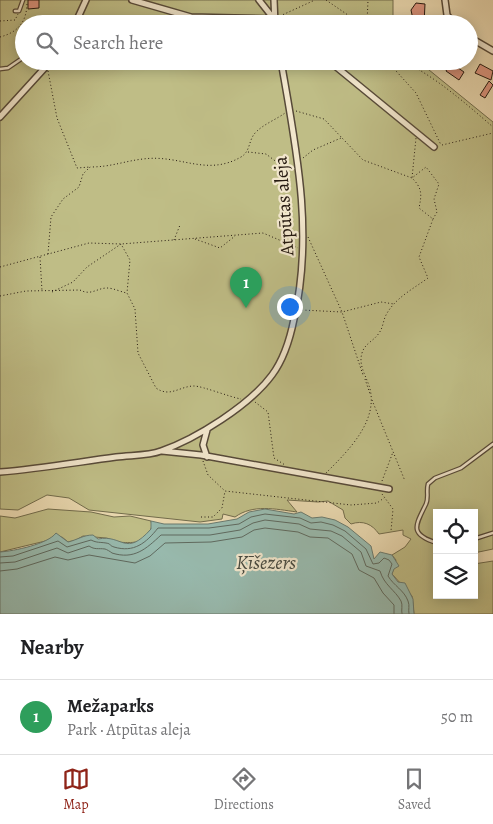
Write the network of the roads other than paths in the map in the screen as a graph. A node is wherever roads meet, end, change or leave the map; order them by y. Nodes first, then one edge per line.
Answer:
1 (25, 0) edge
2 (86, 0) edge
3 (132, 0) edge
4 (260, 0) edge
5 (274, 0) edge
6 (445, 0) edge
7 (15, 11) dead end
8 (79, 15) edge
9 (185, 15) edge
10 (271, 15) edge
11 (275, 15) edge
12 (447, 15) edge
13 (478, 42) edge
14 (493, 51) edge
15 (15, 63) edge
16 (0, 69) edge
17 (43, 70) edge
18 (282, 70) edge
19 (340, 70) edge
20 (0, 117) edge
21 (434, 146) road end
22 (207, 430) junction
23 (493, 444) edge
24 (161, 451) junction
25 (204, 456) junction
26 (0, 472) edge
27 (389, 490) dead end
28 (493, 533) edge
29 (478, 538) edge
30 (433, 541) edge

1 - 7 lane
2 - 8 street
3 - 9 street
4 - 10 street
5 - 11 street
6 - 12 street
13 - 14 street
15 - 16 lane
17 - 20 street
18 - 22 street, Atpūtas aleja
19 - 21 street
22 - 24 street, Atpūtas aleja
22 - 25 street
23 - 30 lane
24 - 25 street
24 - 26 street, Atpūtas aleja
25 - 27 street
28 - 29 lane

